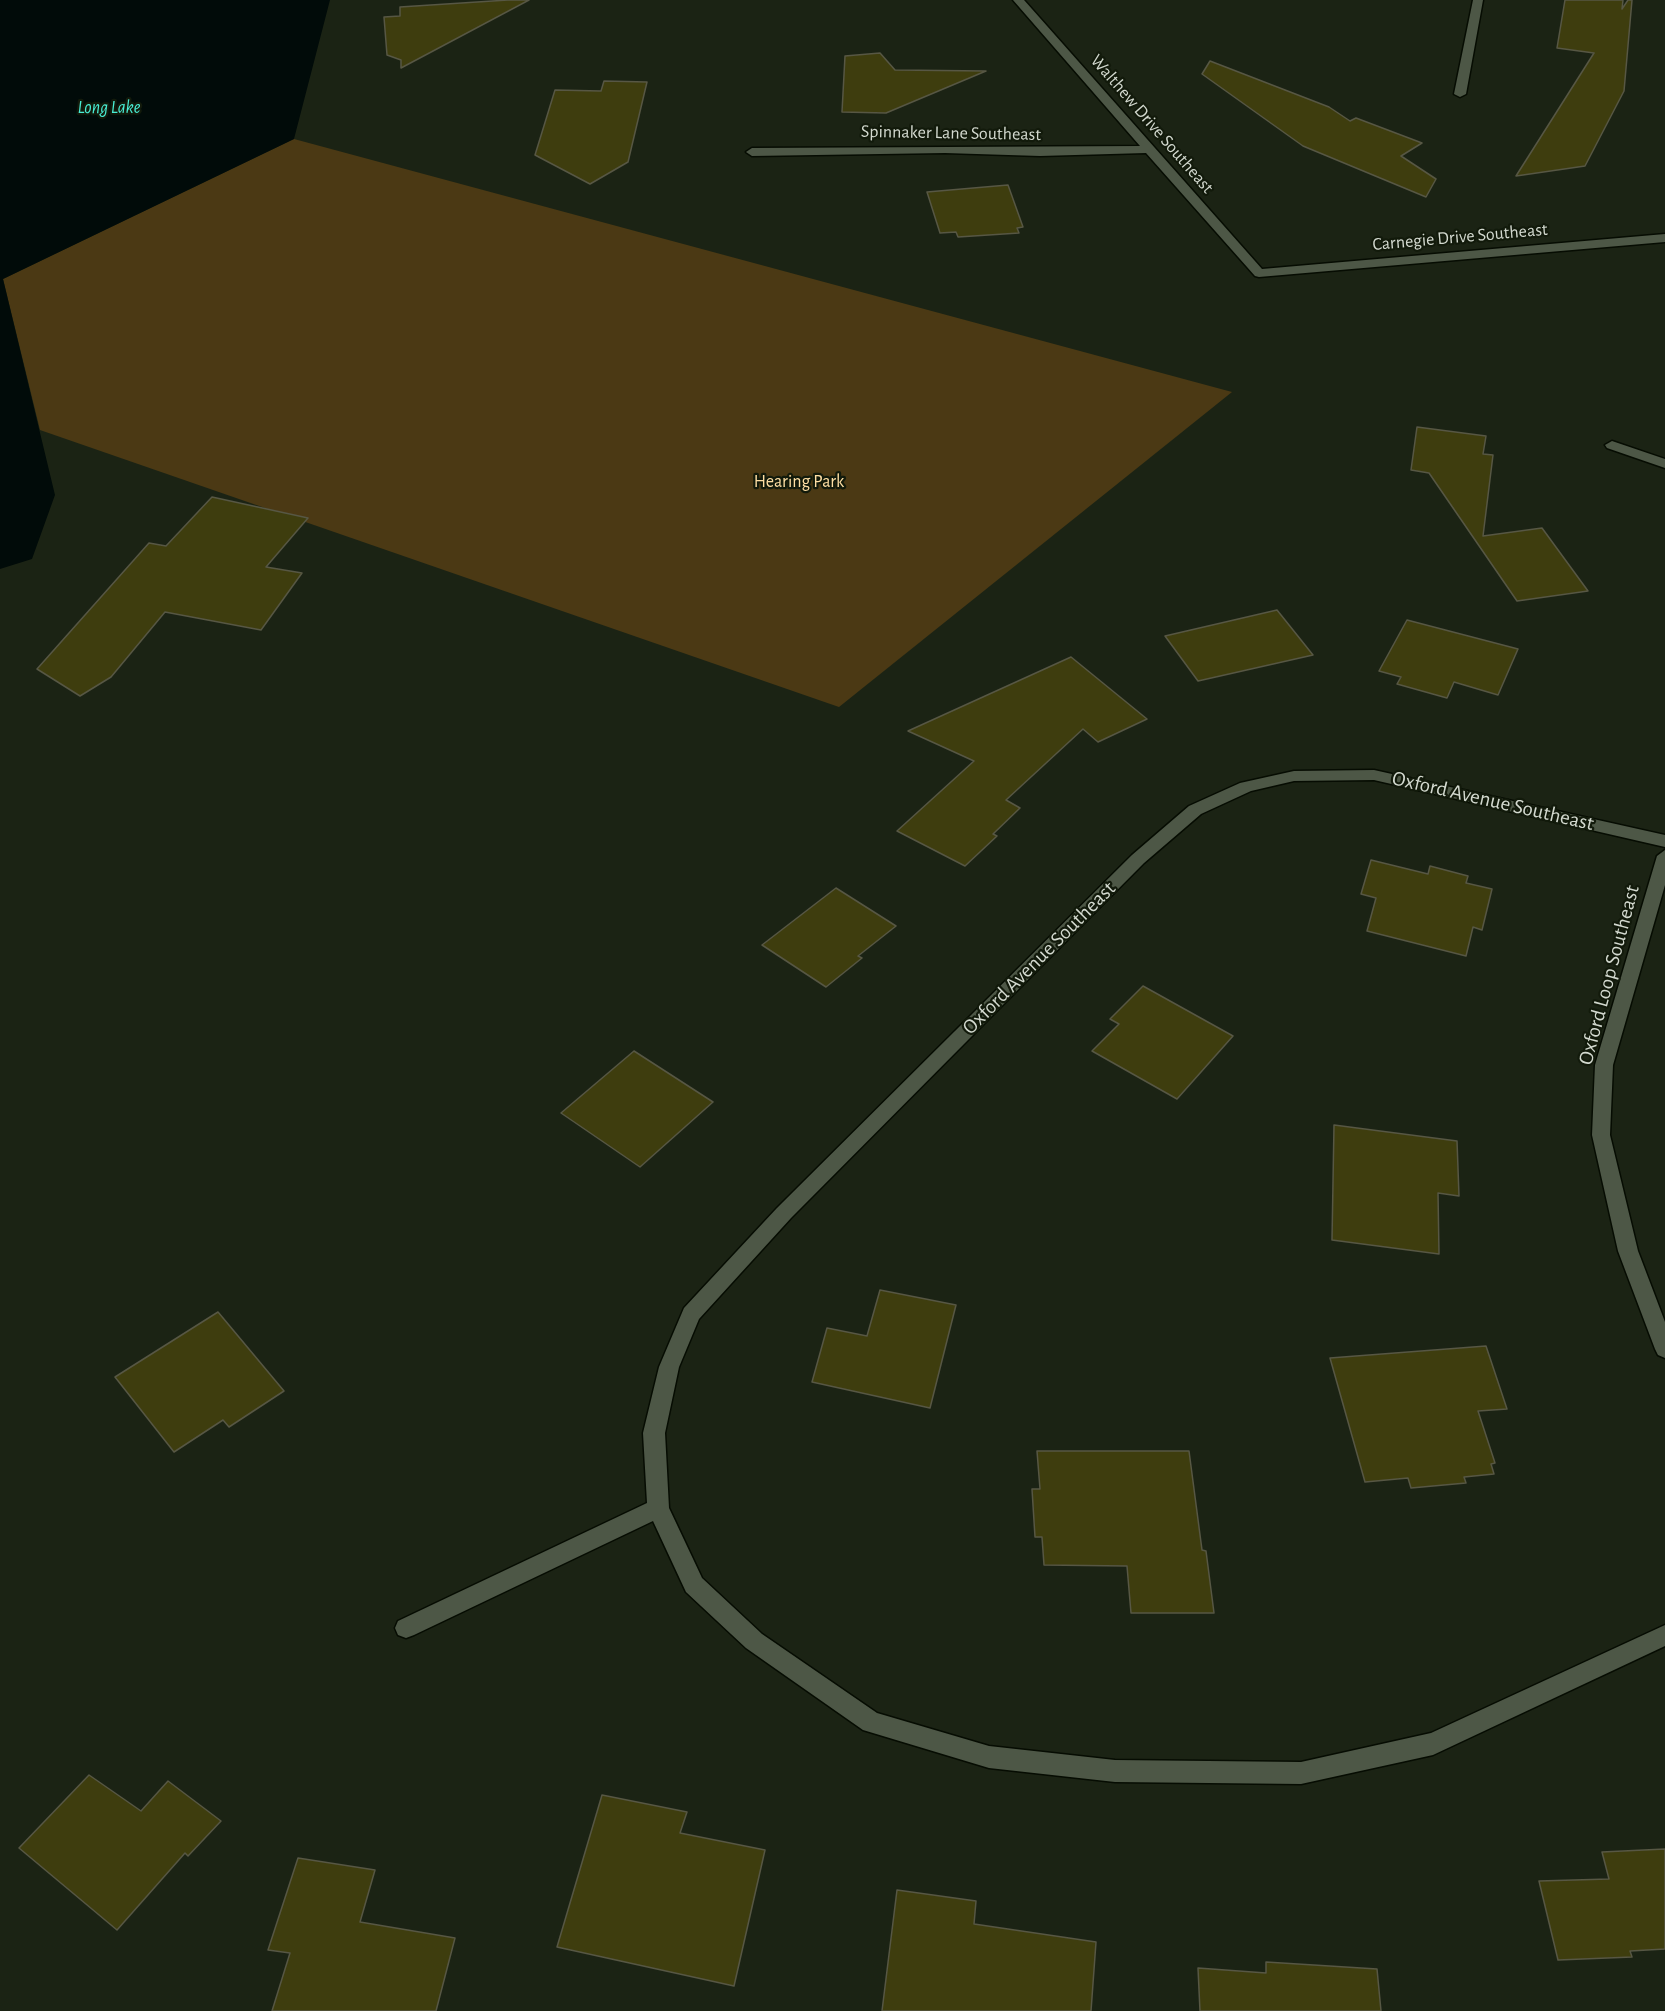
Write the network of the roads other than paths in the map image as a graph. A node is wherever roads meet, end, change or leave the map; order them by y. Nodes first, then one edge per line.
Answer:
1 (1018, 0) edge
2 (1478, 0) edge
3 (1460, 94) dead end
4 (1150, 149) junction
5 (752, 152) dead end
6 (1665, 238) edge
7 (1259, 273) joint
8 (1612, 444) dead end
9 (1665, 464) edge
10 (1665, 841) edge
11 (1665, 856) edge
12 (1665, 1349) edge
13 (658, 1508) junction
14 (406, 1628) dead end
15 (1665, 1635) edge

1 - 4 street, Walthew Drive Southeast
2 - 3 street
4 - 5 street, Spinnaker Lane Southeast
4 - 7 street, Walthew Drive Southeast
6 - 7 street, Carnegie Drive Southeast
8 - 9 street
10 - 13 street, Oxford Avenue Southeast
11 - 12 street, Oxford Loop Southeast
13 - 14 street
13 - 15 street, Oxford Avenue Southeast

